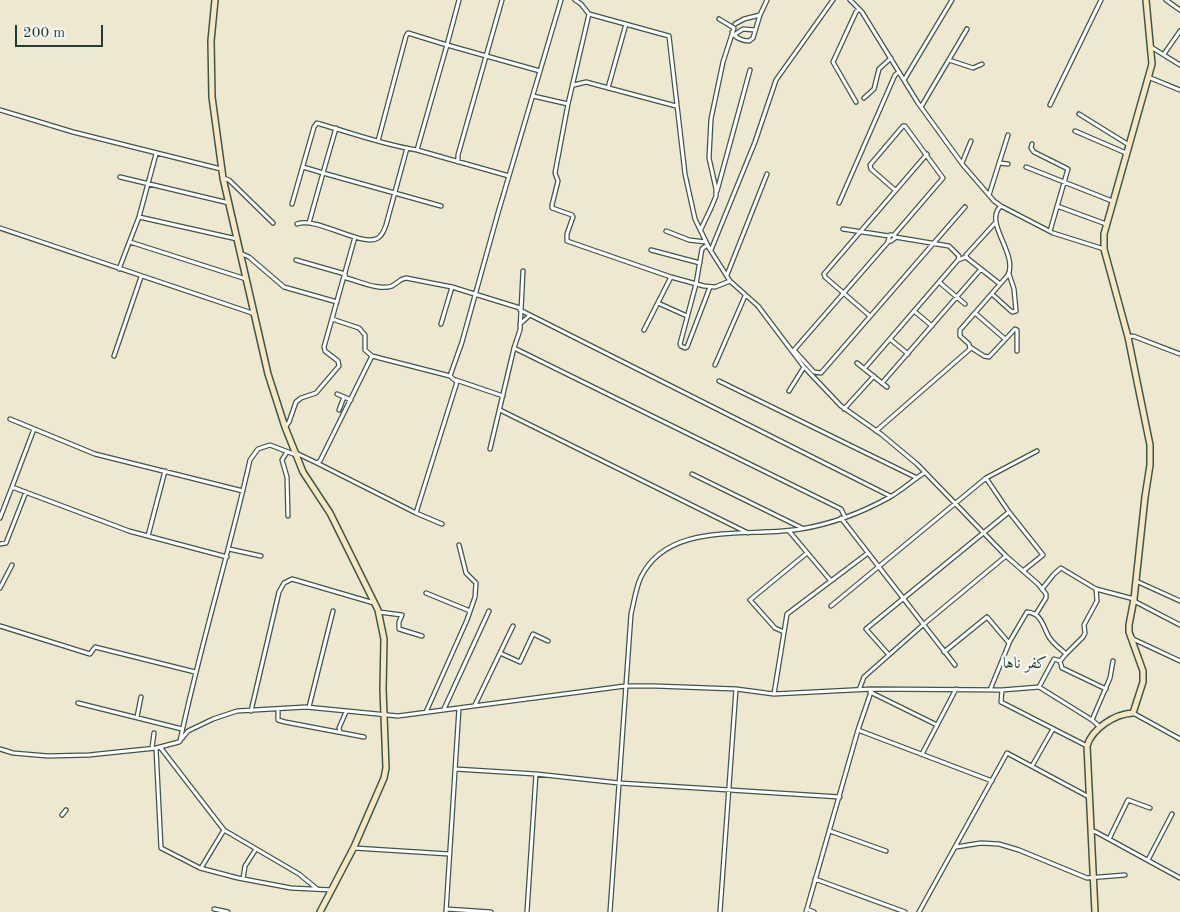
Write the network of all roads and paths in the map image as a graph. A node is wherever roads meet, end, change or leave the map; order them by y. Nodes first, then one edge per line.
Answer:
1 (215, 0) edge
2 (459, 0) edge
3 (502, 0) edge
4 (560, 0) edge
5 (575, 0) edge
6 (767, 0) edge
7 (833, 0) edge
8 (850, 0) edge
9 (952, 0) edge
10 (1101, 0) edge
11 (1146, 0) edge
12 (1166, 0) edge
13 (859, 10) junction
14 (1180, 10) edge
15 (589, 14) junction
16 (760, 15) junction
17 (719, 19) dead end
18 (626, 24) junction
19 (735, 24) dead end
20 (755, 30) junction
21 (967, 30) dead end
22 (1180, 31) edge
23 (733, 33) junction
24 (447, 45) junction
25 (1150, 47) junction
26 (1164, 54) junction
27 (487, 56) junction
28 (891, 58) junction
29 (949, 60) junction
30 (982, 64) dead end
31 (1180, 65) edge
32 (750, 70) dead end
33 (540, 71) junction
34 (900, 72) junction
35 (1148, 78) junction
36 (904, 80) junction
37 (574, 85) junction
38 (608, 88) junction
39 (1180, 90) edge
40 (533, 96) junction
41 (864, 98) dead end
42 (856, 102) dead end
43 (568, 104) junction
44 (1050, 105) dead end
45 (676, 106) junction
46 (921, 107) junction
47 (0, 110) edge
48 (1079, 114) dead end
49 (336, 128) junction
50 (1075, 131) dead end
51 (1008, 135) dead end
52 (378, 140) junction
53 (971, 141) dead end
54 (1032, 144) dead end
55 (1128, 145) junction
56 (407, 148) junction
57 (417, 150) junction
58 (1126, 153) junction
59 (156, 154) junction
60 (927, 154) junction
61 (458, 162) junction
62 (962, 163) junction
63 (999, 164) junction
64 (1008, 164) dead end
65 (1026, 166) dead end
66 (303, 168) junction
67 (222, 169) junction
68 (323, 173) junction
69 (767, 174) dead end
70 (509, 176) junction
71 (120, 177) dead end
72 (223, 178) junction
73 (1064, 182) junction
74 (148, 183) junction
75 (895, 190) junction
76 (395, 194) junction
77 (989, 195) junction
78 (716, 196) junction
79 (1112, 201) junction
80 (230, 204) junction
81 (292, 204) dead end
82 (839, 204) dead end
83 (440, 206) dead end
84 (1001, 206) junction
85 (1057, 206) junction
86 (965, 207) dead end
87 (139, 217) junction
88 (996, 222) junction
89 (273, 223) dead end
90 (309, 223) junction
91 (297, 224) dead end
92 (1106, 224) junction
93 (0, 228) edge
94 (843, 229) dead end
95 (700, 230) junction
96 (666, 231) dead end
97 (1050, 231) junction
98 (860, 232) junction
99 (889, 236) junction
100 (894, 236) junction
101 (356, 237) junction
102 (237, 239) junction
103 (889, 241) junction
104 (130, 242) junction
105 (706, 243) junction
106 (933, 243) junction
107 (1104, 249) junction
108 (651, 250) dead end
109 (710, 251) junction
110 (240, 253) junction
111 (966, 257) junction
112 (296, 260) dead end
113 (958, 260) junction
114 (700, 263) junction
115 (119, 269) junction
116 (981, 269) junction
117 (523, 271) dead end
118 (345, 274) junction
119 (1009, 274) junction
120 (726, 275) junction
121 (142, 276) junction
122 (671, 277) junction
123 (247, 279) junction
124 (730, 281) junction
125 (938, 282) junction
126 (696, 284) junction
127 (1000, 284) junction
128 (452, 287) junction
129 (710, 287) junction
130 (475, 293) junction
131 (844, 293) junction
132 (992, 294) junction
133 (746, 296) junction
134 (957, 297) junction
135 (337, 302) junction
136 (658, 303) junction
137 (965, 304) dead end
138 (520, 309) junction
139 (914, 311) junction
140 (975, 313) junction
141 (255, 314) junction
142 (530, 315) junction
143 (687, 316) junction
144 (870, 316) junction
145 (332, 320) junction
146 (441, 324) dead end
147 (520, 324) junction
148 (932, 326) junction
149 (644, 330) dead end
150 (1128, 336) junction
151 (890, 339) junction
152 (1005, 339) junction
153 (970, 347) junction
154 (514, 348) junction
155 (793, 351) junction
156 (1017, 351) dead end
157 (908, 354) junction
158 (1180, 354) edge
159 (114, 356) dead end
160 (372, 356) junction
161 (857, 362) dead end
162 (715, 365) dead end
163 (804, 367) junction
164 (864, 369) junction
165 (450, 376) junction
166 (874, 376) junction
167 (456, 380) junction
168 (719, 381) dead end
169 (882, 383) junction
170 (887, 387) dead end
171 (789, 391) dead end
172 (337, 394) dead end
173 (503, 396) junction
174 (344, 397) junction
175 (351, 400) junction
176 (844, 409) junction
177 (338, 410) dead end
178 (500, 410) junction
179 (10, 419) dead end
180 (285, 427) junction
181 (34, 429) junction
182 (876, 431) junction
183 (490, 449) dead end
184 (1037, 451) dead end
185 (287, 452) junction
186 (296, 454) junction
187 (317, 463) junction
188 (165, 471) junction
189 (924, 472) junction
190 (692, 474) dead end
191 (917, 478) junction
192 (986, 478) junction
193 (12, 487) junction
194 (243, 490) junction
195 (26, 492) junction
196 (891, 496) junction
197 (955, 503) junction
198 (1009, 512) junction
199 (416, 513) junction
200 (288, 516) dead end
201 (843, 517) junction
202 (0, 518) edge
203 (442, 524) dead end
204 (803, 529) junction
205 (789, 530) junction
206 (983, 532) junction
207 (748, 533) junction
208 (148, 536) junction
209 (0, 544) edge
210 (459, 544) dead end
211 (229, 549) junction
212 (807, 553) junction
213 (868, 553) junction
214 (261, 556) dead end
215 (1006, 556) junction
216 (227, 557) junction
217 (12, 565) dead end
218 (879, 567) junction
219 (1023, 571) junction
220 (831, 581) junction
221 (1136, 581) junction
222 (0, 588) edge
223 (1042, 589) junction
224 (1096, 589) junction
225 (426, 593) dead end
226 (903, 598) junction
227 (1134, 599) junction
228 (1180, 601) edge
229 (375, 603) junction
230 (831, 606) dead end
231 (333, 611) dead end
232 (470, 611) junction
233 (489, 611) dead end
234 (379, 612) junction
235 (1036, 614) junction
236 (924, 624) junction
237 (1180, 625) edge
238 (0, 626) edge
239 (513, 626) dead end
240 (784, 632) junction
241 (1129, 632) junction
242 (422, 636) dead end
243 (548, 641) dead end
244 (1009, 644) junction
245 (944, 652) junction
246 (500, 653) junction
247 (1066, 654) junction
248 (889, 655) junction
249 (1060, 661) junction
250 (1113, 661) dead end
251 (1180, 661) edge
252 (955, 665) dead end
253 (195, 672) junction
254 (625, 686) junction
255 (1039, 687) junction
256 (1106, 689) junction
257 (736, 690) junction
258 (859, 690) junction
259 (871, 690) junction
260 (956, 690) junction
261 (990, 690) junction
262 (1002, 690) junction
263 (774, 694) junction
264 (141, 697) dead end
265 (78, 703) dead end
266 (474, 706) junction
267 (309, 707) junction
268 (459, 708) junction
269 (278, 709) junction
270 (251, 710) junction
271 (444, 710) junction
272 (346, 712) junction
273 (426, 712) junction
274 (1133, 713) junction
275 (384, 716) junction
276 (137, 718) junction
277 (1092, 720) junction
278 (937, 725) junction
279 (1100, 727) junction
280 (182, 729) junction
281 (1053, 729) junction
282 (858, 730) junction
283 (154, 733) dead end
284 (340, 733) junction
285 (364, 737) dead end
286 (1180, 739) edge
287 (180, 742) junction
288 (1087, 746) junction
289 (156, 748) junction
290 (0, 749) edge
291 (922, 754) junction
292 (1032, 766) junction
293 (455, 769) junction
294 (536, 774) junction
295 (992, 781) junction
296 (619, 783) junction
297 (729, 789) junction
298 (840, 797) junction
299 (1090, 798) junction
300 (1150, 808) dead end
301 (66, 810) dead end
302 (1172, 814) dead end
303 (62, 815) dead end
304 (224, 830) junction
305 (830, 831) junction
306 (1092, 831) junction
307 (1109, 839) junction
308 (956, 847) junction
309 (256, 848) junction
310 (354, 848) junction
311 (886, 851) dead end
312 (449, 854) junction
313 (1148, 860) junction
314 (200, 868) junction
315 (1125, 875) dead end
316 (1094, 877) junction
317 (815, 878) junction
318 (1180, 878) edge
319 (243, 879) junction
320 (316, 889) junction
321 (332, 890) junction
322 (214, 909) dead end
323 (446, 911) edge
324 (806, 911) edge
325 (228, 912) edge
326 (320, 912) edge
327 (490, 912) edge
328 (527, 912) edge
329 (610, 912) edge
330 (720, 912) edge
331 (814, 912) edge
332 (905, 912) edge
333 (919, 912) edge
334 (1095, 912) edge

1 - 67 street
2 - 24 street
3 - 27 street
4 - 33 street
5 - 15 street
6 - 16 street
7 - 109 street
8 - 13 street
9 - 36 street
10 - 44 street
11 - 25 street
12 - 14 street
13 - 28 street
13 - 42 street
15 - 18 street
15 - 37 street
16 - 19 street
16 - 20 street
17 - 23 street
18 - 38 street
18 - 45 street
20 - 23 street
20 - 23 street
21 - 29 street
22 - 26 street
23 - 78 street
24 - 27 street
24 - 52 street
24 - 57 street
25 - 26 street
25 - 35 street
26 - 31 street
27 - 33 street
27 - 61 street
28 - 34 street
28 - 41 street
29 - 30 street
29 - 46 street
32 - 78 street
33 - 40 street
34 - 36 street
34 - 82 street
35 - 39 street
35 - 55 street
36 - 46 street
37 - 38 street
37 - 43 street
38 - 45 street
40 - 43 street
40 - 70 street
43 - 122 street
45 - 95 street
46 - 62 street
47 - 59 street
48 - 55 street
49 - 52 street
49 - 66 street
49 - 68 street
50 - 58 street
51 - 63 street
52 - 56 street
53 - 62 street
54 - 73 street
55 - 58 street
56 - 57 street
56 - 76 street
57 - 61 street
58 - 79 street
59 - 67 street
59 - 74 street
60 - 75 street
60 - 75 street
60 - 100 street
61 - 70 street
62 - 77 street
63 - 64 street
63 - 77 street
65 - 73 street
66 - 68 street
66 - 81 street
67 - 72 street
68 - 76 street
68 - 90 street
69 - 120 street
70 - 130 street
71 - 74 street
72 - 80 street
72 - 89 street
73 - 79 street
73 - 85 street
74 - 80 street
74 - 87 street
75 - 98 street
76 - 83 street
76 - 101 street
77 - 84 street
78 - 95 street
79 - 92 street
80 - 102 street
84 - 88 street
84 - 97 street
85 - 92 street
85 - 97 street
86 - 106 street
87 - 102 street
87 - 104 street
88 - 111 street
88 - 119 street
90 - 91 street
90 - 101 street
92 - 107 street
93 - 115 street
94 - 98 street
95 - 105 street
96 - 105 street
97 - 107 street
98 - 99 street
98 - 131 street
99 - 100 street
99 - 103 street
100 - 103 street
100 - 106 street
101 - 118 street
102 - 110 street
103 - 131 street
104 - 115 street
104 - 123 street
105 - 109 street
105 - 114 street
106 - 113 street
106 - 144 street
107 - 150 street
108 - 114 street
109 - 120 street
110 - 123 street
110 - 135 street
111 - 113 street
111 - 116 street
112 - 118 street
113 - 125 street
114 - 126 street
115 - 121 street
116 - 127 street
116 - 134 street
117 - 138 street
118 - 128 street
118 - 135 street
119 - 127 street
119 - 132 street
120 - 124 street
121 - 141 street
121 - 159 street
122 - 126 street
122 - 136 street
123 - 141 street
124 - 129 street
124 - 133 street
125 - 134 street
125 - 139 street
126 - 129 street
126 - 143 street
127 - 132 street
128 - 130 street
128 - 146 street
129 - 143 street
130 - 138 street
130 - 165 street
131 - 144 street
131 - 155 street
132 - 140 street
133 - 155 street
133 - 162 street
134 - 137 street
134 - 148 street
135 - 145 street
136 - 143 street
136 - 149 street
138 - 142 street
138 - 147 street
139 - 148 street
139 - 151 street
140 - 152 street
140 - 153 street
141 - 180 street
142 - 147 street
142 - 196 street
144 - 155 street
145 - 160 street
145 - 180 street
147 - 154 street
148 - 157 street
150 - 158 street
150 - 221 street
151 - 157 street
151 - 164 street
152 - 153 street
152 - 156 street
153 - 182 street
154 - 173 street
154 - 201 street
155 - 163 street
157 - 169 street
160 - 165 street
160 - 175 street
161 - 164 street
163 - 171 street
163 - 176 street
164 - 166 street
165 - 167 street
166 - 169 street
166 - 176 street
167 - 173 street
167 - 199 street
168 - 191 street
169 - 170 street
172 - 174 street
173 - 178 street
174 - 175 street
174 - 177 street
175 - 187 street
176 - 182 street
178 - 183 street
178 - 207 street
179 - 181 street
180 - 186 street
181 - 188 street
181 - 193 street
182 - 189 street
184 - 192 street
185 - 186 street
185 - 194 street
185 - 200 street
186 - 187 street
186 - 229 street
187 - 199 street
188 - 194 street
188 - 208 street
189 - 191 street
189 - 197 street
190 - 204 street
191 - 196 street
192 - 197 street
192 - 198 street
193 - 195 street
193 - 202 street
194 - 211 street
195 - 208 street
195 - 209 street
196 - 201 street
197 - 206 street
197 - 218 street
198 - 206 street
198 - 219 street
199 - 203 street
201 - 204 street
201 - 213 street
204 - 205 street
205 - 207 street
205 - 212 street
206 - 215 street
206 - 226 street
207 - 254 street
208 - 216 street
210 - 232 street
211 - 214 street
211 - 216 street
212 - 220 street
212 - 240 street
213 - 218 street
213 - 220 street
215 - 219 street
215 - 236 street
216 - 253 street
217 - 222 street
218 - 226 street
218 - 230 street
219 - 223 street
220 - 240 street
221 - 227 street
221 - 228 street
223 - 224 street
223 - 235 street
224 - 227 street
224 - 247 street
225 - 232 street
226 - 236 street
226 - 248 street
227 - 237 street
227 - 241 street
229 - 234 street
229 - 270 street
231 - 267 street
232 - 273 street
233 - 271 street
234 - 242 street
234 - 275 street
235 - 244 street
235 - 247 street
236 - 245 street
236 - 248 street
238 - 253 street
239 - 246 street
240 - 263 street
241 - 251 street
241 - 274 street
243 - 246 street
244 - 245 street
244 - 261 street
245 - 252 street
246 - 266 street
247 - 249 street
248 - 258 street
249 - 255 street
249 - 256 street
250 - 256 street
253 - 280 street
254 - 257 street
254 - 266 street
254 - 296 street
255 - 262 street
255 - 277 street
256 - 277 street
257 - 263 street
257 - 297 street
258 - 259 street
258 - 263 street
259 - 260 street
259 - 278 street
259 - 282 street
260 - 261 street
260 - 278 street
261 - 262 street
262 - 281 street
264 - 276 street
265 - 276 street
266 - 268 street
267 - 269 street
267 - 272 street
268 - 271 street
268 - 293 street
269 - 270 street
269 - 284 street
270 - 287 street
271 - 273 street
272 - 275 street
272 - 284 street
273 - 275 street
274 - 279 street
274 - 286 street
275 - 310 street
276 - 280 street
277 - 279 street
278 - 291 street
279 - 288 street
280 - 287 street
281 - 288 street
281 - 292 street
282 - 291 street
282 - 298 street
283 - 289 street
284 - 285 street
287 - 289 street
288 - 299 street
289 - 290 street
289 - 304 street
289 - 314 street
291 - 295 street
292 - 295 street
292 - 299 street
293 - 294 street
293 - 312 street
294 - 296 street
294 - 328 street
295 - 308 street
296 - 297 street
296 - 329 street
297 - 298 street
297 - 330 street
298 - 305 street
299 - 306 street
300 - 307 street
301 - 303 street
302 - 313 street
304 - 309 street
304 - 314 street
305 - 311 street
305 - 317 street
306 - 307 street
306 - 316 street
307 - 313 street
308 - 316 street
308 - 333 street
309 - 319 street
309 - 320 street
310 - 312 street
310 - 321 street
312 - 323 street
313 - 318 street
314 - 319 street
315 - 316 street
316 - 334 street
317 - 324 street
317 - 332 street
319 - 320 street
320 - 321 street
321 - 326 street
322 - 325 street
323 - 327 street
324 - 331 street

